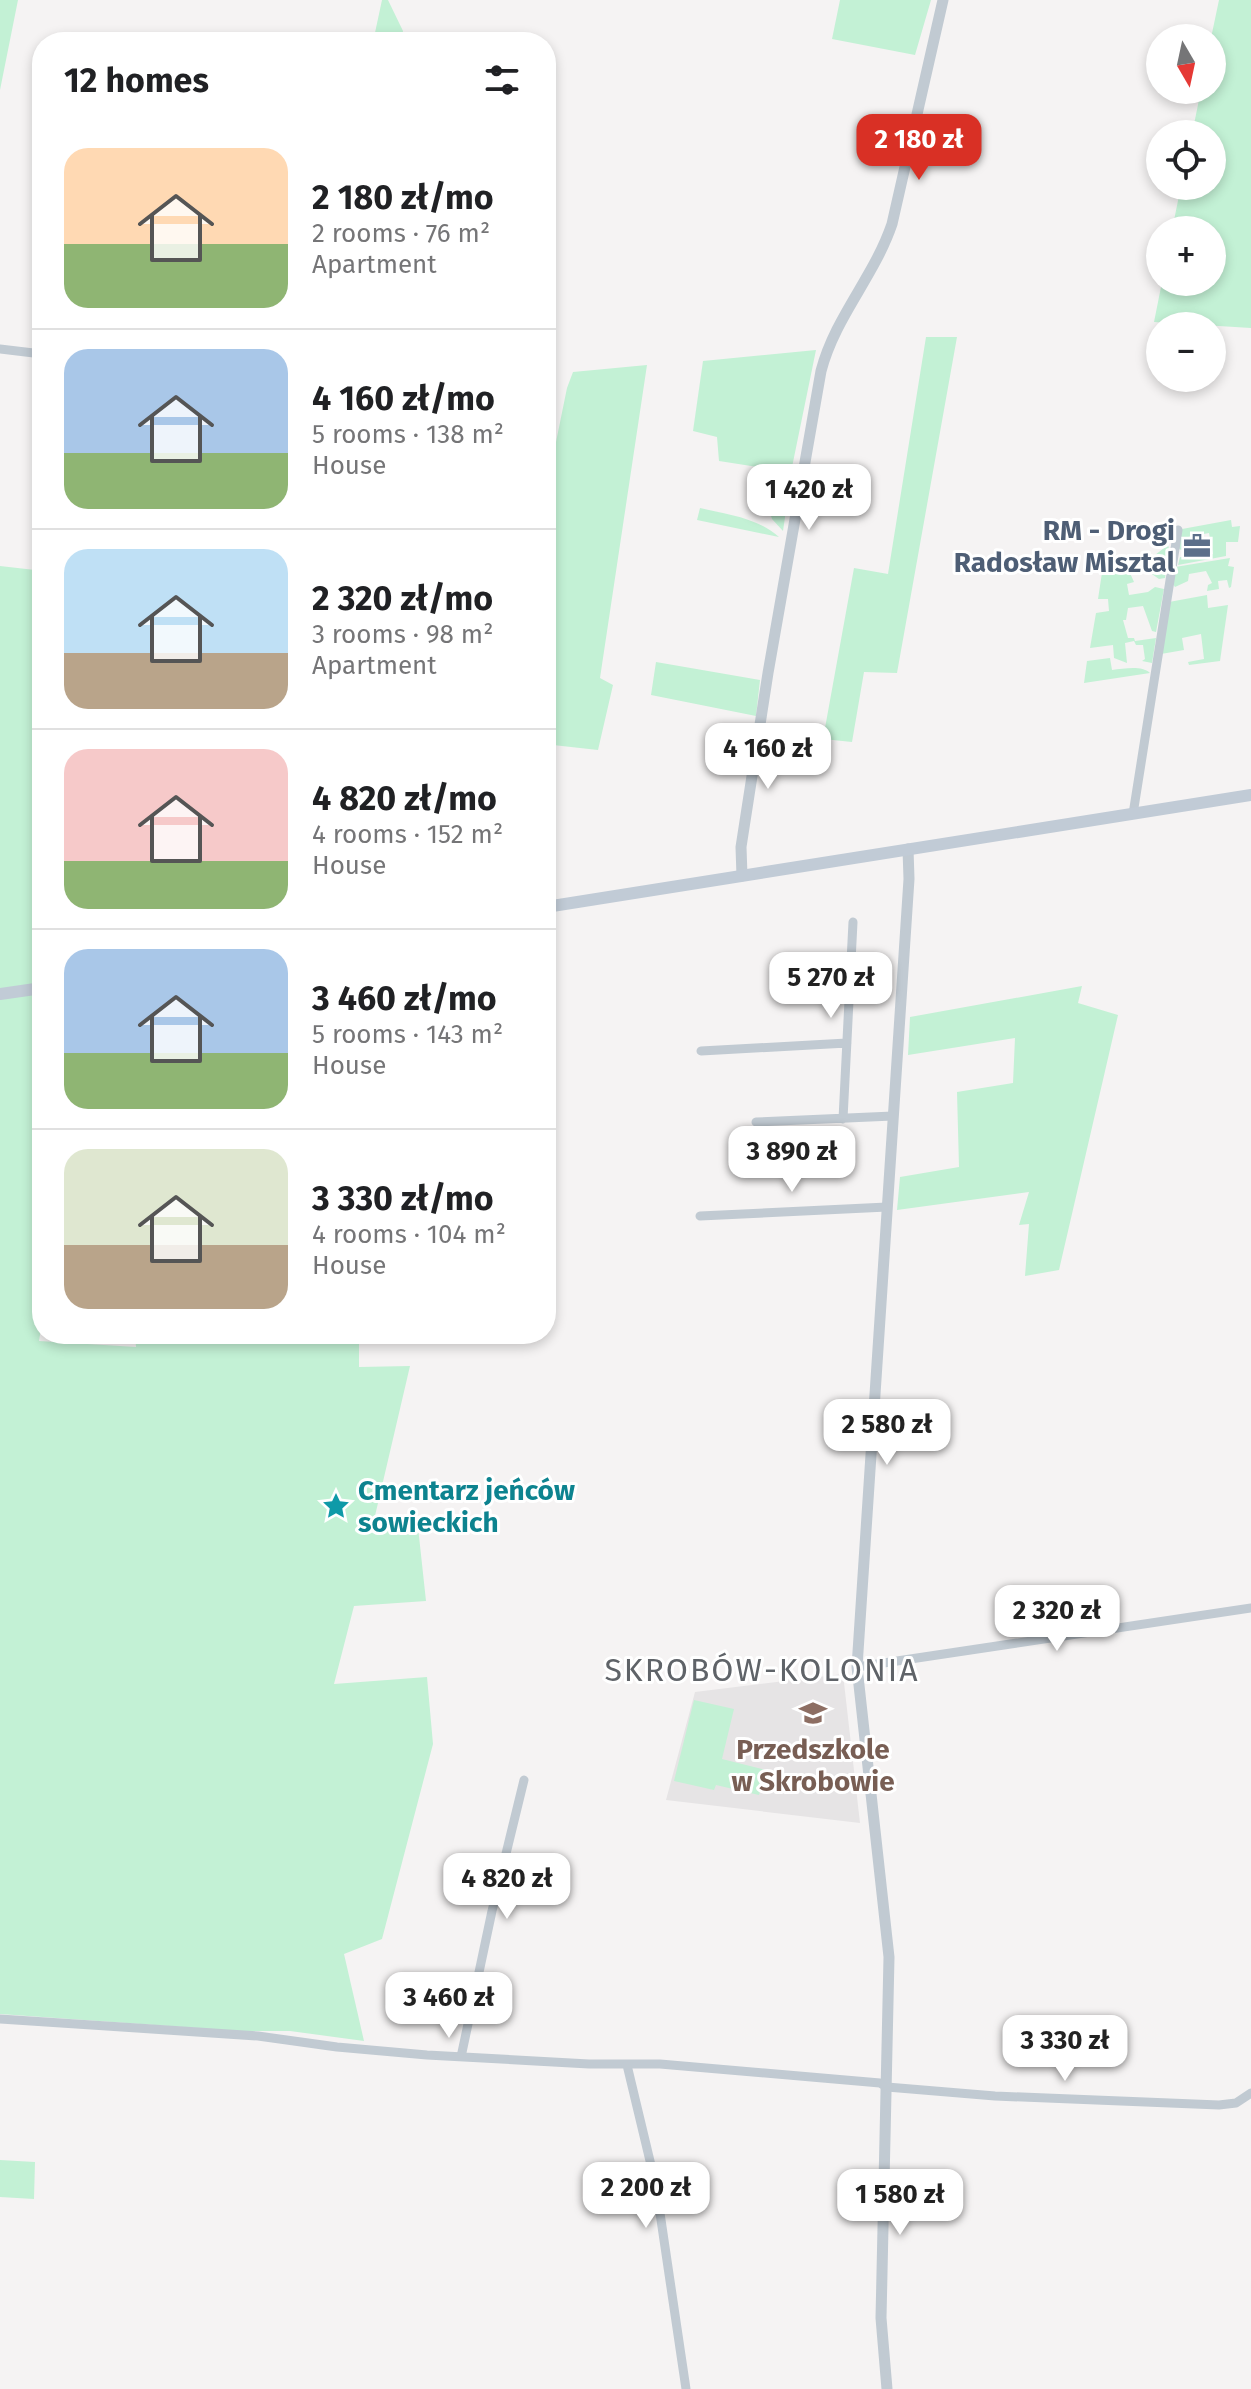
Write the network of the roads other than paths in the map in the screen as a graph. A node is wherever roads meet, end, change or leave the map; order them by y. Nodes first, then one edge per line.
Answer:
1 (943, 0) edge
2 (0, 349) edge
3 (32, 353) edge
4 (1178, 530) dead end
5 (1251, 795) edge
6 (1133, 814) junction
7 (908, 849) junction
8 (742, 876) junction
9 (556, 905) edge
10 (853, 922) dead end
11 (32, 989) edge
12 (0, 994) edge
13 (847, 1043) junction
14 (701, 1051) dead end
15 (893, 1116) junction
16 (843, 1119) junction
17 (756, 1122) dead end
18 (887, 1207) junction
19 (700, 1216) dead end
20 (1251, 1608) edge
21 (857, 1667) junction
22 (524, 1780) dead end
23 (0, 2019) edge
24 (461, 2057) junction
25 (627, 2065) junction
26 (887, 2087) junction
27 (1251, 2093) edge
28 (686, 2389) edge
29 (887, 2389) edge

1 - 8 street
2 - 3 street
4 - 6 street
5 - 6 main road
6 - 7 main road
7 - 8 main road
7 - 15 street
8 - 9 main road
10 - 13 street
11 - 12 main road
13 - 14 street
13 - 16 street
15 - 16 street
15 - 18 street
16 - 17 street
18 - 19 street
18 - 21 street
20 - 21 street
21 - 26 street
22 - 24 street
23 - 24 street
24 - 25 street
25 - 26 street
25 - 28 street
26 - 27 street
26 - 29 street

